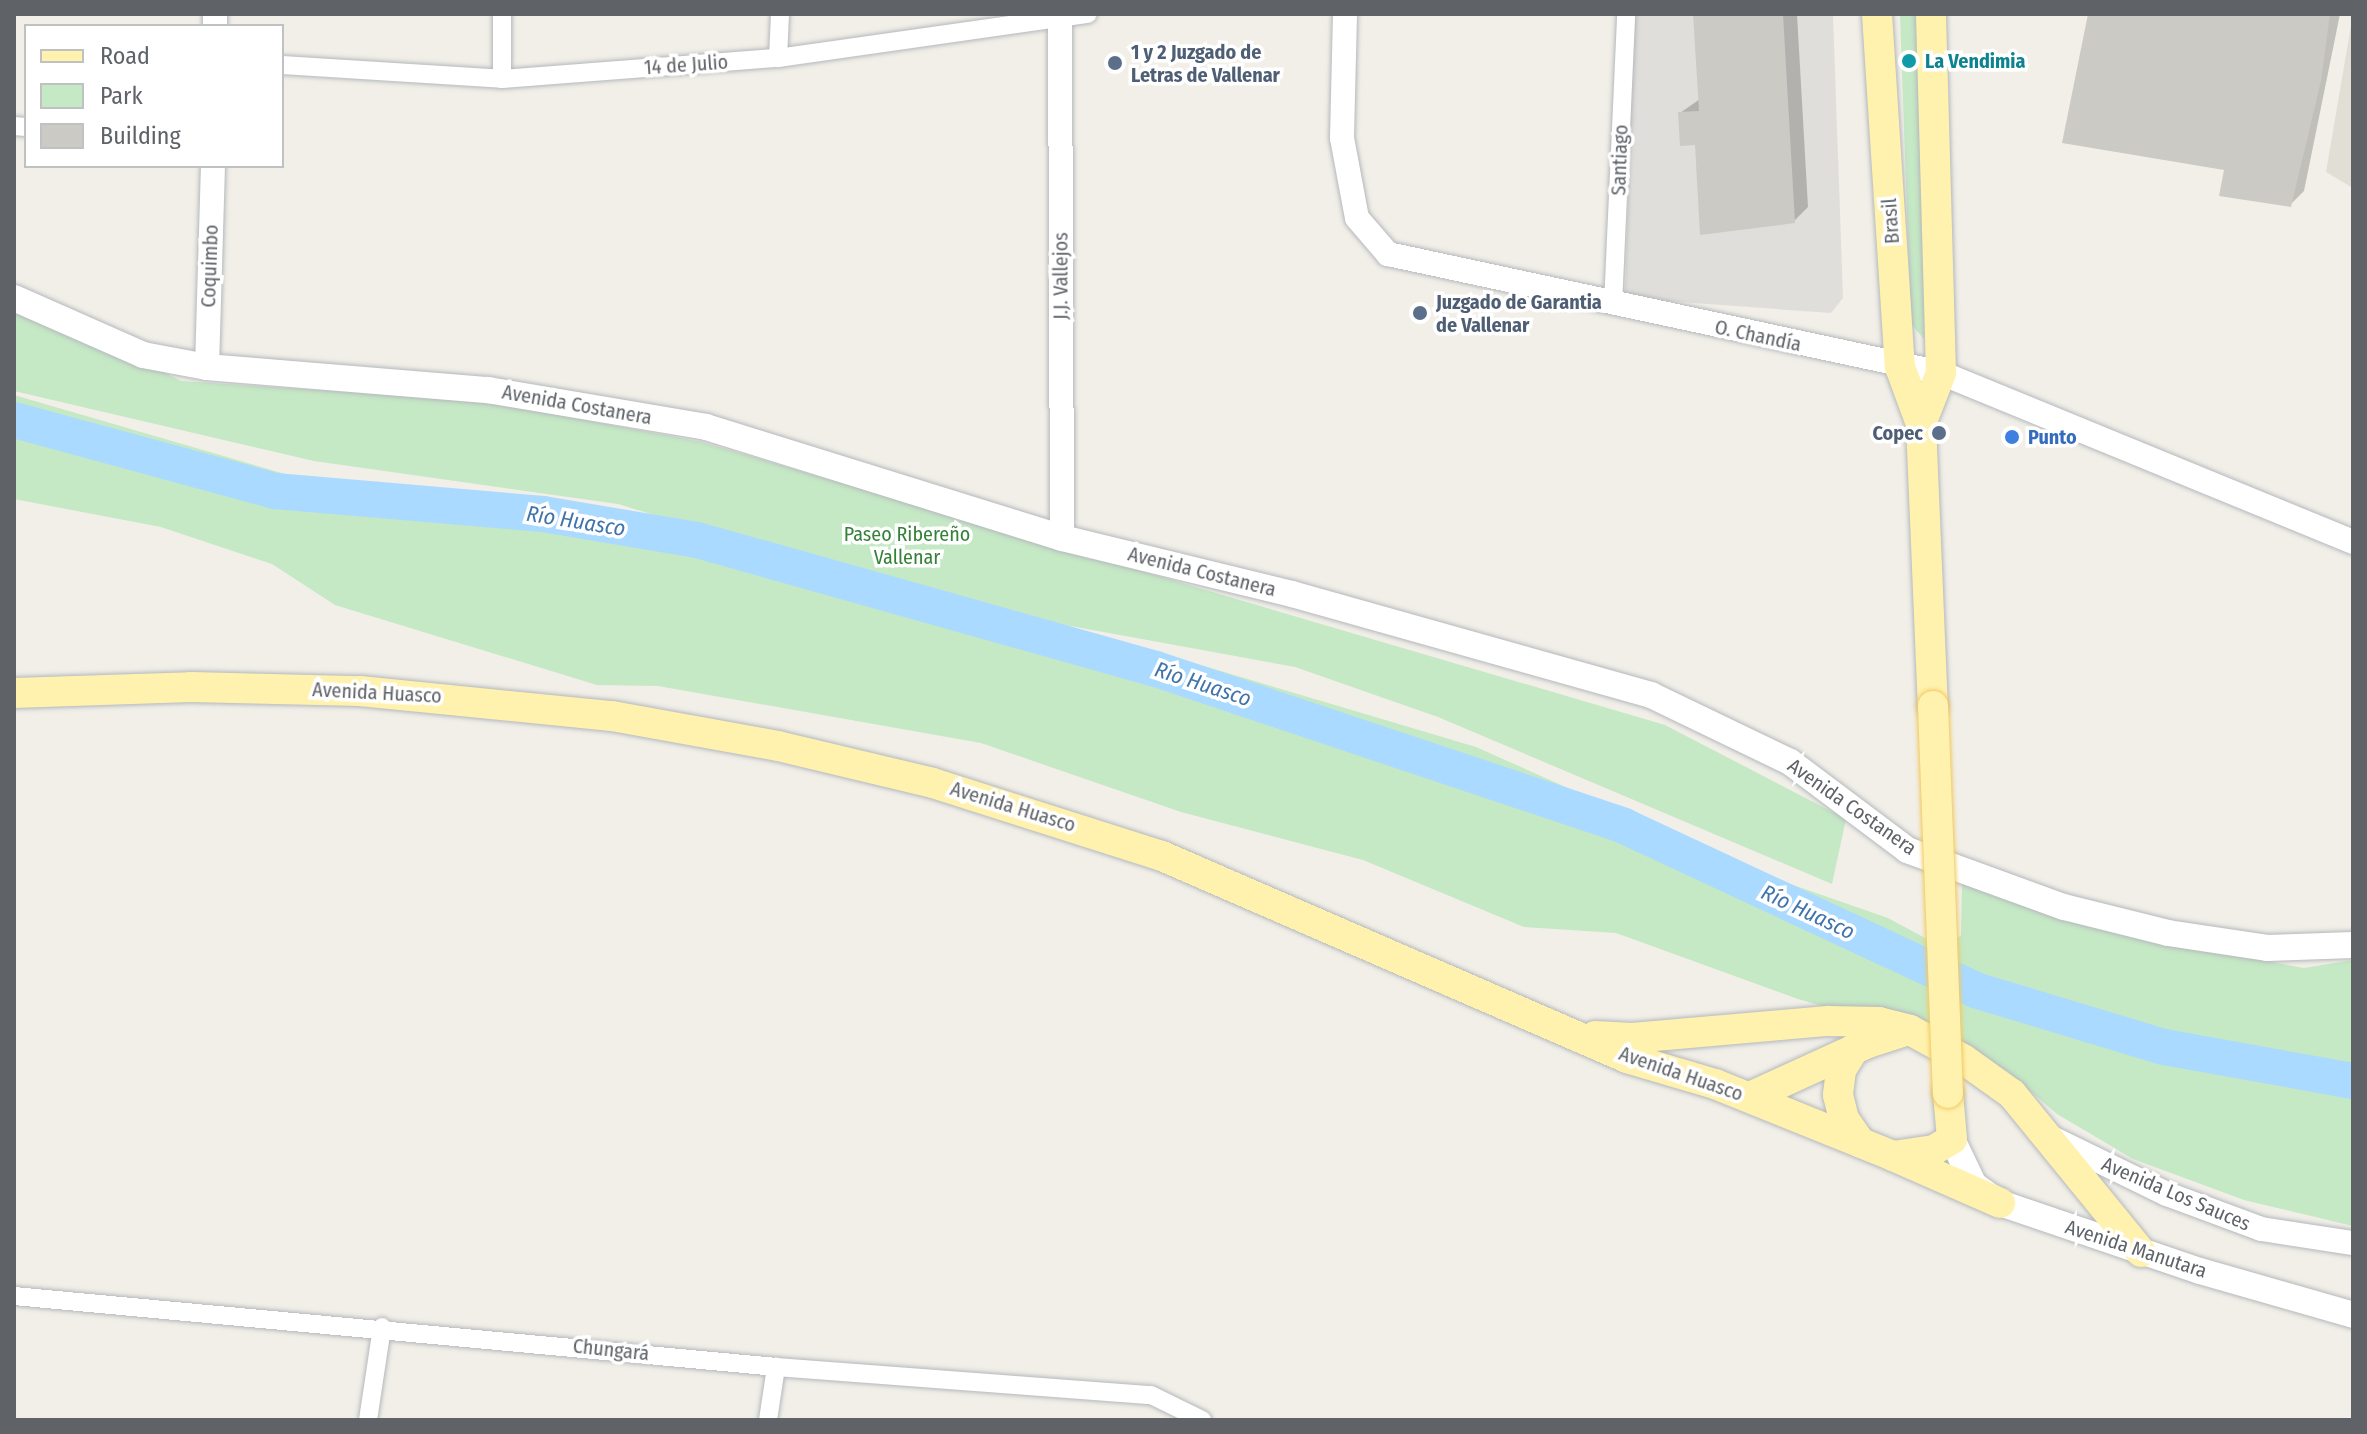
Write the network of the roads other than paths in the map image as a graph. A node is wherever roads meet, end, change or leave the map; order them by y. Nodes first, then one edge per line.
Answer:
1 (502, 14) edge
2 (780, 14) edge
3 (1088, 14) edge
4 (1345, 14) edge
5 (1626, 14) edge
6 (1877, 14) edge
7 (1931, 14) edge
8 (1060, 16) edge
9 (778, 58) junction
10 (284, 65) edge
11 (502, 79) junction
12 (213, 168) edge
13 (14, 298) edge
14 (1613, 305) junction
15 (207, 367) junction
16 (1900, 367) junction
17 (1941, 373) junction
18 (1921, 424) junction
19 (1062, 538) junction
20 (2353, 542) edge
21 (14, 693) edge
22 (2353, 945) edge
23 (1740, 1029) junction
24 (1910, 1030) junction
25 (1577, 1034) junction
26 (1854, 1049) junction
27 (1715, 1084) junction
28 (1750, 1097) junction
29 (2052, 1138) junction
30 (1952, 1139) junction
31 (1861, 1143) junction
32 (1893, 1156) junction
33 (2000, 1203) junction
34 (2353, 1243) edge
35 (2141, 1252) junction
36 (14, 1296) edge
37 (2353, 1315) edge
38 (382, 1327) junction
39 (776, 1367) junction
40 (368, 1420) edge
41 (768, 1420) edge
42 (1202, 1420) edge

1 - 11 street
2 - 9 street
3 - 8 street, 14 de Julio
4 - 14 street, O. Chandía
5 - 14 street, Santiago
6 - 16 main road, Brasil
7 - 17 main road, Brasil
8 - 9 street, 14 de Julio
8 - 19 street, J.J. Vallejos
9 - 11 street, 14 de Julio
10 - 11 street, 14 de Julio
12 - 15 street, Coquimbo
13 - 15 main road, Avenida Costanera
14 - 16 street, O. Chandía
15 - 19 main road, Avenida Costanera
16 - 17 street, O. Chandía
16 - 18 main road, Brasil
17 - 18 main road, Brasil
17 - 20 street, O. Chandía
18 - 30 main road, Brasil, bridge
19 - 22 main road, Avenida Costanera
21 - 25 main road, Avenida Huasco
23 - 24 main road
23 - 25 main road
23 - 27 main road
24 - 26 main road
24 - 29 main road
25 - 27 main road, Avenida Huasco
26 - 28 main road
26 - 31 main road
27 - 28 main road, Avenida Huasco
28 - 31 main road, Avenida Huasco
29 - 34 street, Avenida Los Sauces
29 - 35 main road
30 - 32 main road
30 - 33 main road, Avenida Manutara
31 - 32 main road, Avenida Huasco
32 - 33 main road, Avenida Huasco
33 - 35 main road, Avenida Manutara
35 - 37 main road, Avenida Manutara
36 - 38 street, Chungará
38 - 39 street, Chungará
38 - 40 street
39 - 41 street
39 - 42 street, Chungará

